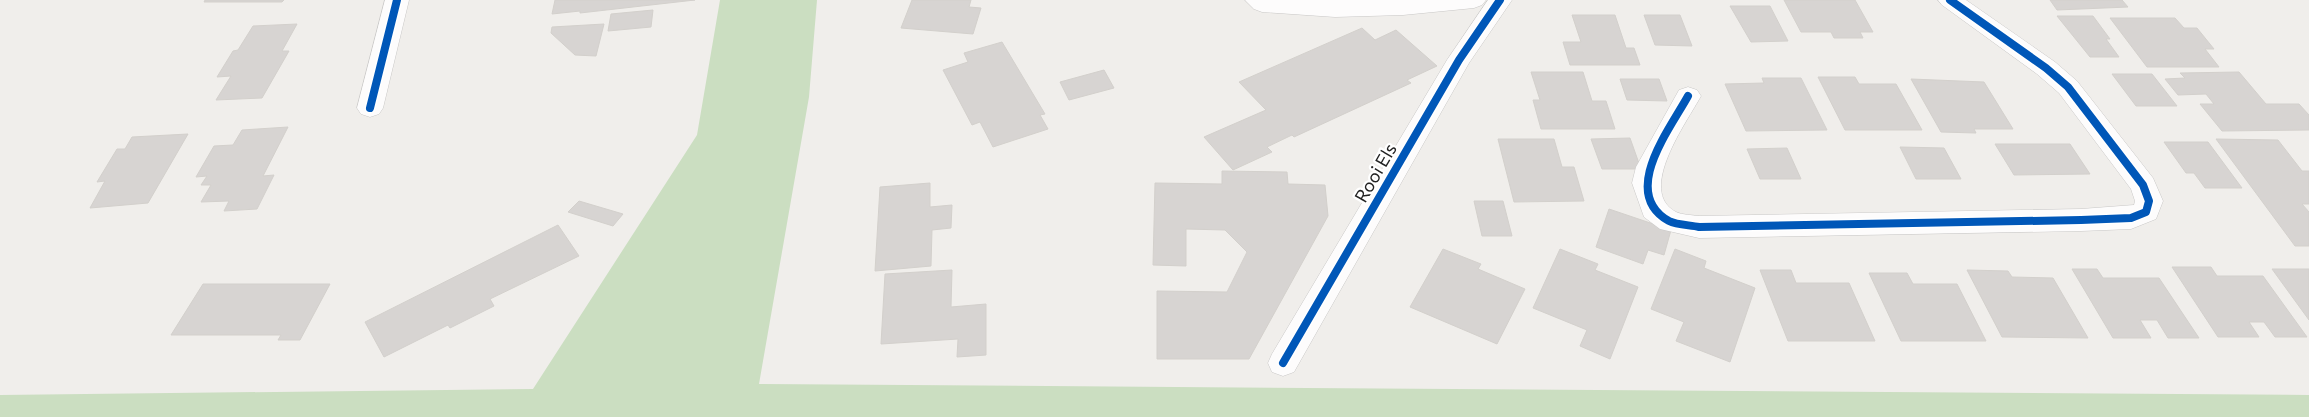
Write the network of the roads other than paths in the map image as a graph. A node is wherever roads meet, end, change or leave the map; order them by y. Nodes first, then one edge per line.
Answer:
1 (397, 0) edge
2 (1257, 0) edge
3 (1474, 0) edge
4 (1500, 0) edge
5 (1950, 0) edge
6 (1688, 96) dead end
7 (370, 108) dead end
8 (1283, 363) dead end

1 - 7 street
2 - 3 street
4 - 8 street, Rooi Els
5 - 6 street

